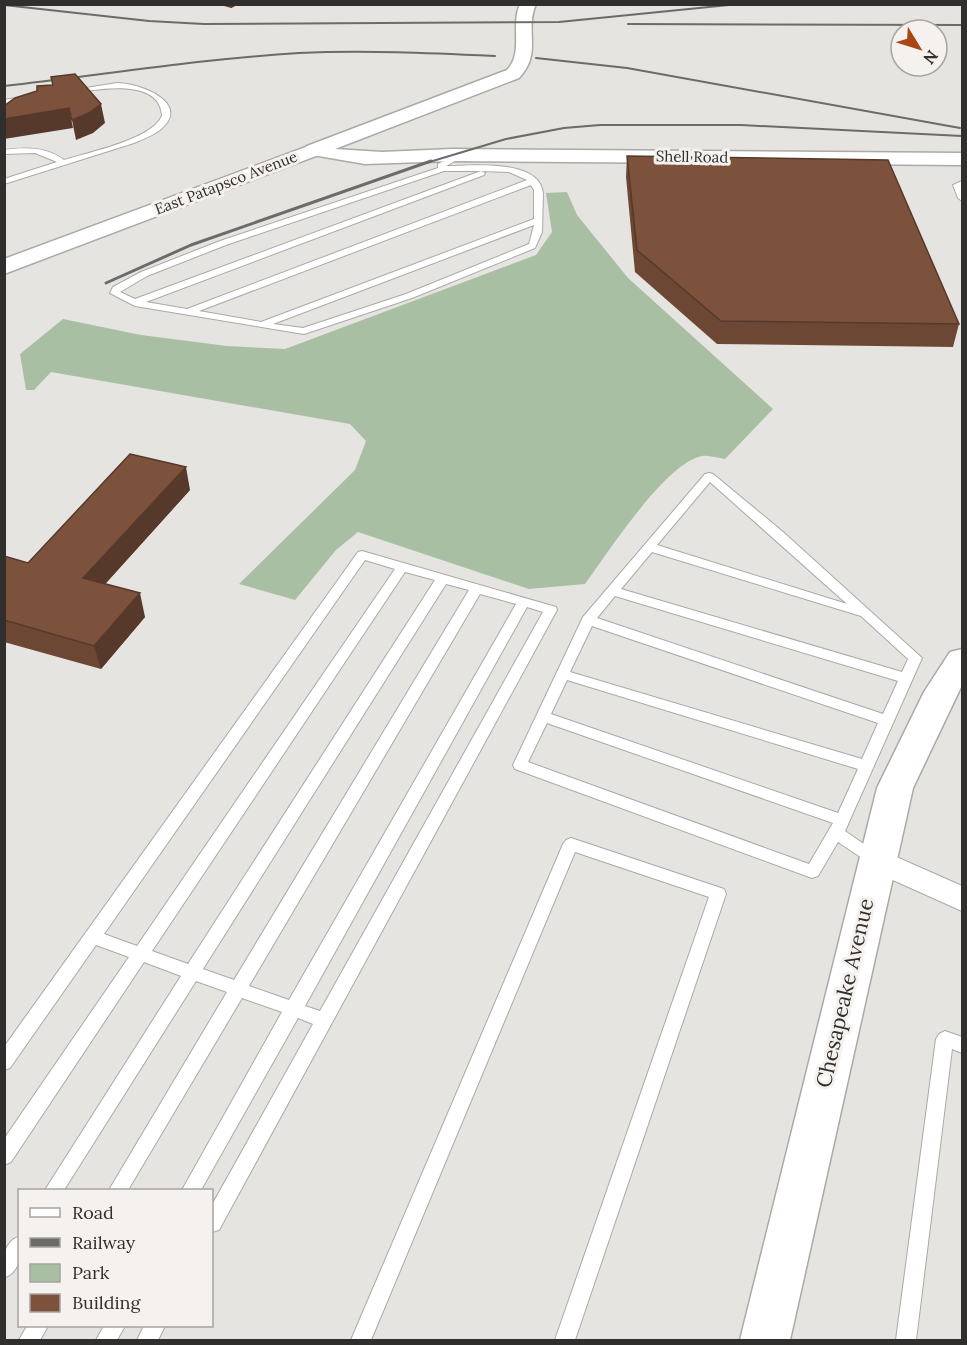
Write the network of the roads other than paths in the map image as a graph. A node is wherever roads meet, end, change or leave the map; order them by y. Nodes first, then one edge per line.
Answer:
1 (512, 4) edge
2 (528, 4) edge
3 (58, 93) edge
4 (38, 96) edge
5 (447, 100) junction
6 (9, 104) edge
7 (366, 131) junction
8 (318, 148) junction
9 (4, 153) edge
10 (377, 154) junction
11 (459, 155) junction
12 (422, 156) junction
13 (963, 159) edge
14 (63, 163) junction
15 (442, 169) junction
16 (492, 169) junction
17 (533, 181) junction
18 (4, 182) edge
19 (963, 184) edge
20 (963, 198) edge
21 (538, 220) junction
22 (8, 264) edge
23 (135, 303) junction
24 (186, 313) junction
25 (262, 326) junction
26 (649, 547) junction
27 (403, 566) junction
28 (443, 578) junction
29 (477, 588) junction
30 (612, 591) junction
31 (524, 602) junction
32 (865, 614) junction
33 (588, 620) junction
34 (963, 660) edge
35 (562, 674) junction
36 (906, 678) junction
37 (543, 716) junction
38 (887, 720) junction
39 (867, 766) junction
40 (839, 827) junction
41 (876, 860) junction
42 (963, 899) edge
43 (93, 937) junction
44 (141, 954) junction
45 (192, 973) junction
46 (238, 990) junction
47 (295, 1008) junction
48 (324, 1020) junction
49 (963, 1045) edge
50 (4, 1062) edge
51 (4, 1156) edge
52 (55, 1189) edge
53 (119, 1189) edge
54 (192, 1189) edge
55 (213, 1221) edge
56 (18, 1248) edge
57 (4, 1269) edge
58 (37, 1327) edge
59 (114, 1327) edge
60 (154, 1327) edge
61 (29, 1341) edge
62 (106, 1341) edge
63 (147, 1341) edge
64 (361, 1341) edge
65 (565, 1341) edge
66 (765, 1341) edge
67 (906, 1341) edge

1 - 5 main road, East Patapsco Avenue
2 - 5 main road, East Patapsco Avenue
3 - 14 lane
4 - 6 lane
5 - 7 main road, East Patapsco Avenue
7 - 8 main road, East Patapsco Avenue
7 - 10 main road
8 - 10 main road, Shell Road
8 - 12 main road, Shell Road
8 - 22 main road, East Patapsco Avenue
9 - 14 lane
10 - 12 main road, Shell Road
11 - 12 main road, Shell Road
11 - 13 main road, Shell Road
11 - 15 lane
14 - 18 lane
15 - 16 lane
15 - 23 lane
16 - 17 lane
16 - 23 lane
17 - 21 lane
17 - 24 lane
19 - 20 lane
21 - 25 lane
21 - 25 lane
23 - 24 lane
24 - 25 lane
26 - 30 lane
26 - 32 lane
26 - 32 lane
27 - 28 lane
27 - 43 lane
27 - 44 lane
28 - 29 lane
28 - 45 lane
29 - 31 lane
29 - 46 lane
30 - 33 lane
30 - 36 lane
31 - 47 lane
31 - 48 lane
32 - 36 lane
33 - 35 lane
33 - 38 lane
34 - 41 main road, Chesapeake Avenue
35 - 37 lane
35 - 39 lane
36 - 38 lane
37 - 40 lane
37 - 40 lane
38 - 39 lane
39 - 40 lane
40 - 41 lane
41 - 42 street
41 - 66 main road, Chesapeake Avenue
43 - 44 lane
43 - 50 lane
44 - 45 lane
44 - 51 lane
45 - 46 lane
45 - 52 lane
46 - 47 lane
46 - 53 lane
47 - 48 lane
47 - 54 lane
48 - 55 lane
49 - 67 lane
56 - 57 lane
58 - 61 lane
59 - 62 lane
60 - 63 lane
64 - 65 lane

